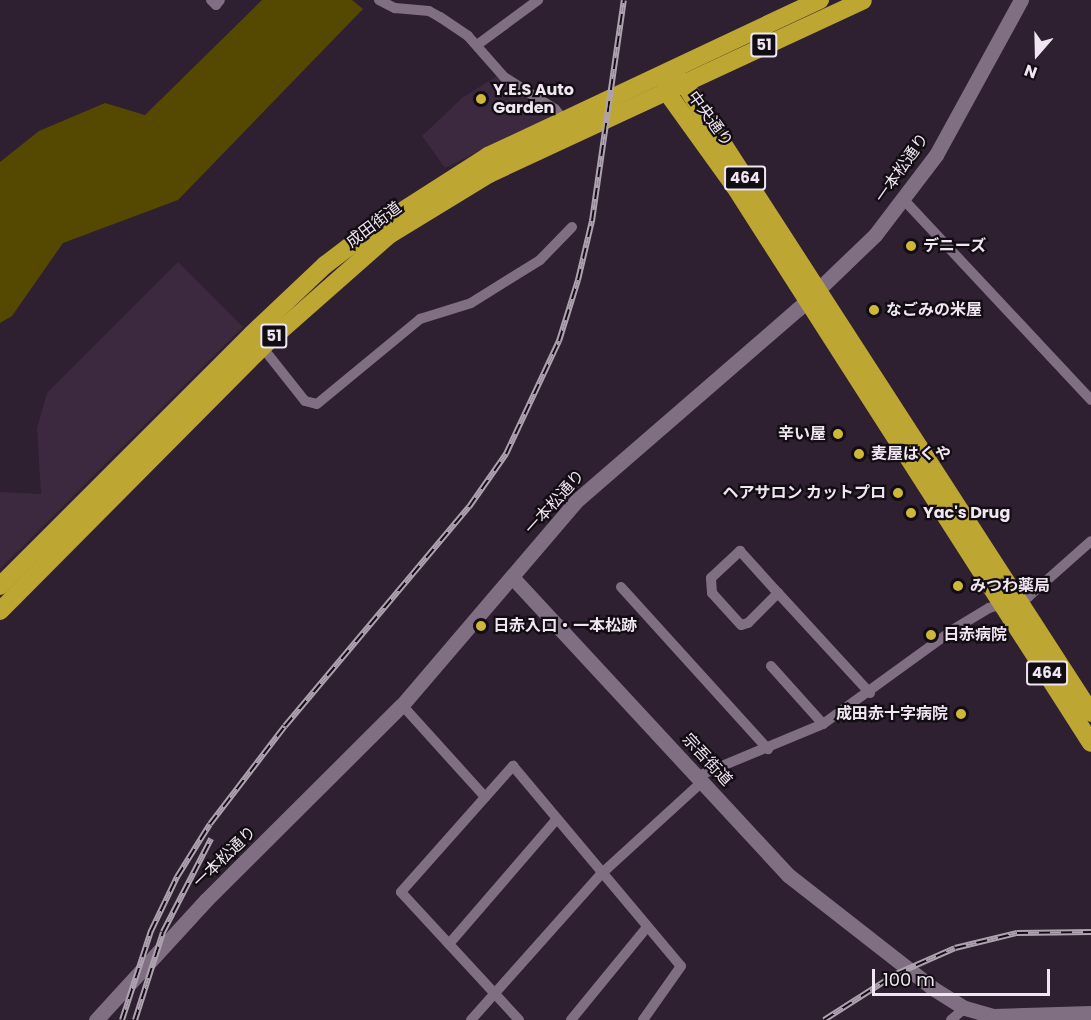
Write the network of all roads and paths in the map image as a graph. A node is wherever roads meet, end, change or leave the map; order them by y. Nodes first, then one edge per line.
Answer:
1 (211, 0) edge
2 (220, 0) edge
3 (379, 0) edge
4 (538, 0) edge
5 (820, 0) edge
6 (863, 0) edge
7 (1022, 0) edge
8 (431, 5) edge
9 (477, 45) junction
10 (665, 72) junction
11 (682, 82) junction
12 (666, 91) junction
13 (595, 114) junction
14 (564, 121) junction
15 (903, 200) junction
16 (572, 227) dead end
17 (812, 296) junction
18 (257, 340) junction
19 (1091, 400) edge
20 (1091, 541) edge
21 (513, 578) junction
22 (0, 586) edge
23 (621, 587) dead end
24 (778, 593) junction
25 (1010, 602) junction
26 (0, 611) edge
27 (771, 666) dead end
28 (870, 693) junction
29 (402, 705) junction
30 (1091, 713) edge
31 (823, 724) junction
32 (1091, 743) edge
33 (768, 749) junction
34 (701, 779) junction
35 (485, 797) junction
36 (556, 820) junction
37 (600, 875) junction
38 (647, 927) junction
39 (449, 944) junction
40 (496, 995) junction
41 (965, 1008) junction
42 (1091, 1013) edge
43 (1003, 1018) edge
44 (96, 1020) edge
45 (471, 1020) edge
46 (519, 1020) edge
47 (571, 1020) edge
48 (643, 1020) edge
49 (951, 1020) edge

1 - 2 street
3 - 8 street
4 - 9 street
5 - 10 highway, 成田街道 / 51
6 - 11 highway, 成田街道 / 51
7 - 15 street, 一本松通り
8 - 9 street
9 - 14 street
10 - 11 highway, 中央通り / 464
10 - 12 highway, 中央通り
10 - 13 highway, 成田街道 / 51
11 - 12 highway, 成田街道 / 51
11 - 17 highway, 中央通り / 464
12 - 13 highway, 成田街道 / 51
12 - 17 highway, 中央通り / 464
13 - 14 highway, 成田街道 / 51
13 - 18 highway, 成田街道 / 51
14 - 18 highway, 成田街道 / 51
15 - 17 street, 一本松通り
15 - 19 street
16 - 18 street
17 - 21 street, 一本松通り
17 - 25 highway, 中央通り / 464
18 - 22 highway, 成田街道 / 51
18 - 26 highway, 成田街道 / 51
20 - 25 street
21 - 29 street, 一本松通り
21 - 34 street, 宗吾街道
23 - 33 street
24 - 24 street
24 - 28 street
25 - 28 street
25 - 30 highway, 中央通り / 464
25 - 32 highway, 中央通り / 464
27 - 31 street
28 - 31 street
29 - 35 street
29 - 44 street, 一本松通り
31 - 33 street
33 - 34 street
34 - 37 street
34 - 41 street, 宗吾街道
35 - 36 street
35 - 39 street
36 - 37 street
36 - 39 street
37 - 38 street
37 - 40 street
38 - 47 street
38 - 48 street
39 - 40 street
40 - 45 street
40 - 46 street
41 - 43 street
41 - 49 street
42 - 43 street

